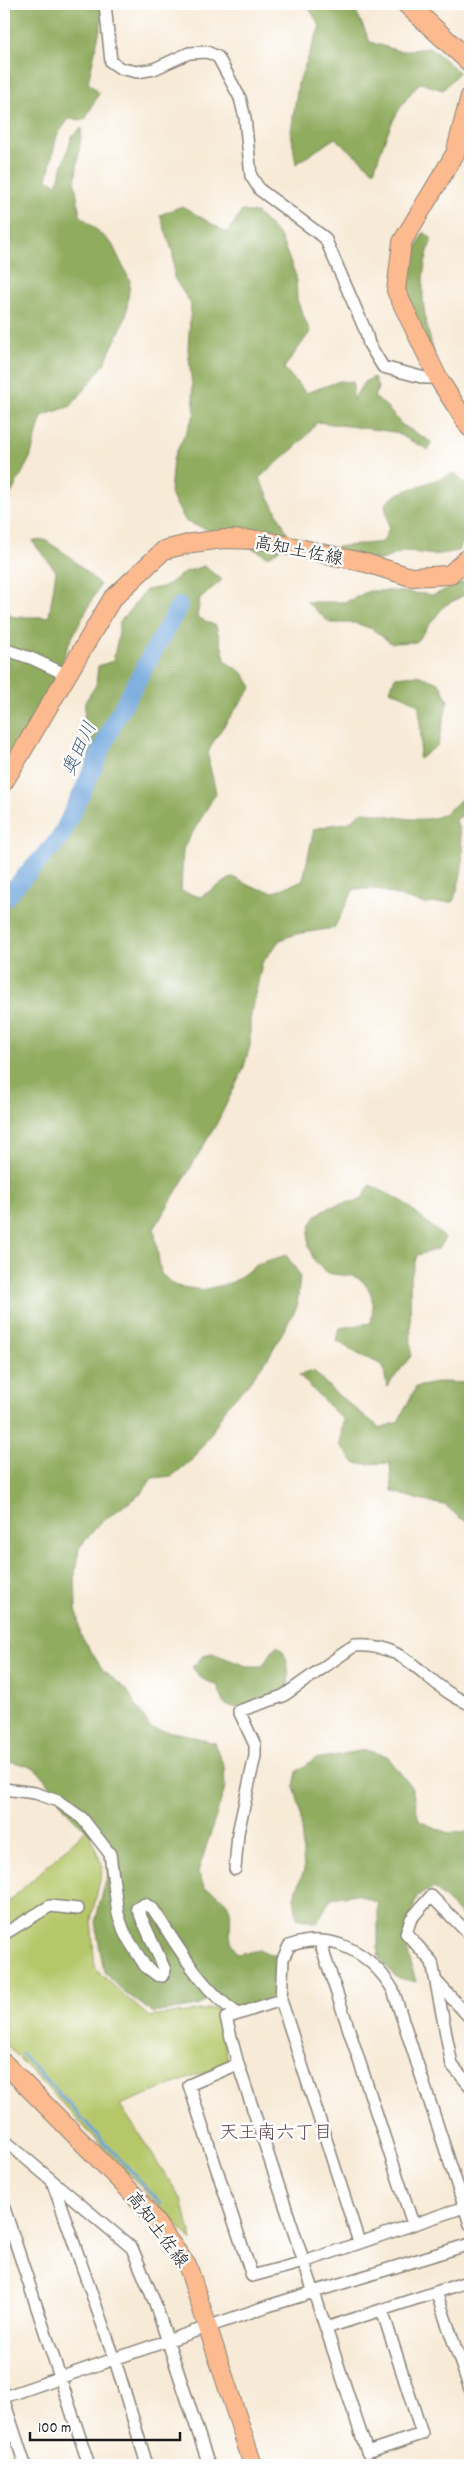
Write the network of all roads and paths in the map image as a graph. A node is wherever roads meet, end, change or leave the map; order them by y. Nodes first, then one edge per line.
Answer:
1 (105, 4) edge
2 (407, 4) edge
3 (470, 62) edge
4 (470, 96) edge
5 (438, 378) junction
6 (470, 428) edge
7 (470, 556) edge
8 (4, 649) edge
9 (67, 675) junction
10 (4, 782) edge
11 (470, 1704) edge
12 (4, 1789) edge
13 (235, 1869) dead end
14 (78, 1909) dead end
15 (4, 1934) edge
16 (470, 1935) edge
17 (320, 1942) junction
18 (436, 1981) junction
19 (281, 2000) junction
20 (236, 2013) junction
21 (470, 2018) edge
22 (4, 2063) edge
23 (238, 2064) junction
24 (470, 2086) edge
25 (4, 2140) edge
26 (52, 2181) junction
27 (468, 2206) edge
28 (4, 2208) edge
29 (413, 2224) junction
30 (470, 2224) edge
31 (359, 2242) junction
32 (470, 2244) edge
33 (304, 2262) junction
34 (470, 2281) edge
35 (436, 2292) junction
36 (314, 2293) junction
37 (382, 2310) junction
38 (210, 2328) junction
39 (326, 2328) junction
40 (167, 2342) junction
41 (115, 2360) junction
42 (60, 2379) junction
43 (470, 2389) edge
44 (4, 2397) edge
45 (4, 2401) edge
46 (25, 2465) edge
47 (89, 2465) edge
48 (148, 2465) edge
49 (209, 2465) edge
50 (252, 2465) edge

1 - 5 street
2 - 3 highway
4 - 5 main road
5 - 6 main road
7 - 9 main road, 高知土佐線
8 - 9 street
9 - 10 main road, 高知土佐線
11 - 13 street
12 - 20 street
14 - 15 street
16 - 18 street
17 - 19 street
17 - 27 street
17 - 29 street
18 - 21 street
18 - 24 street
19 - 20 street
19 - 31 street
20 - 23 street
22 - 38 main road, 高知土佐線
23 - 33 street
23 - 33 street
25 - 26 street
26 - 40 street
26 - 41 street
27 - 29 street
27 - 30 street
28 - 42 street
29 - 31 street
31 - 33 street
32 - 36 street
33 - 36 street
34 - 35 street
35 - 37 street
35 - 43 street
36 - 38 street
36 - 39 street
37 - 39 street
37 - 39 street
38 - 40 street
38 - 50 main road, 高知土佐線
40 - 41 street
40 - 49 street
41 - 42 street
41 - 48 street
42 - 44 street
42 - 47 street
45 - 46 street

